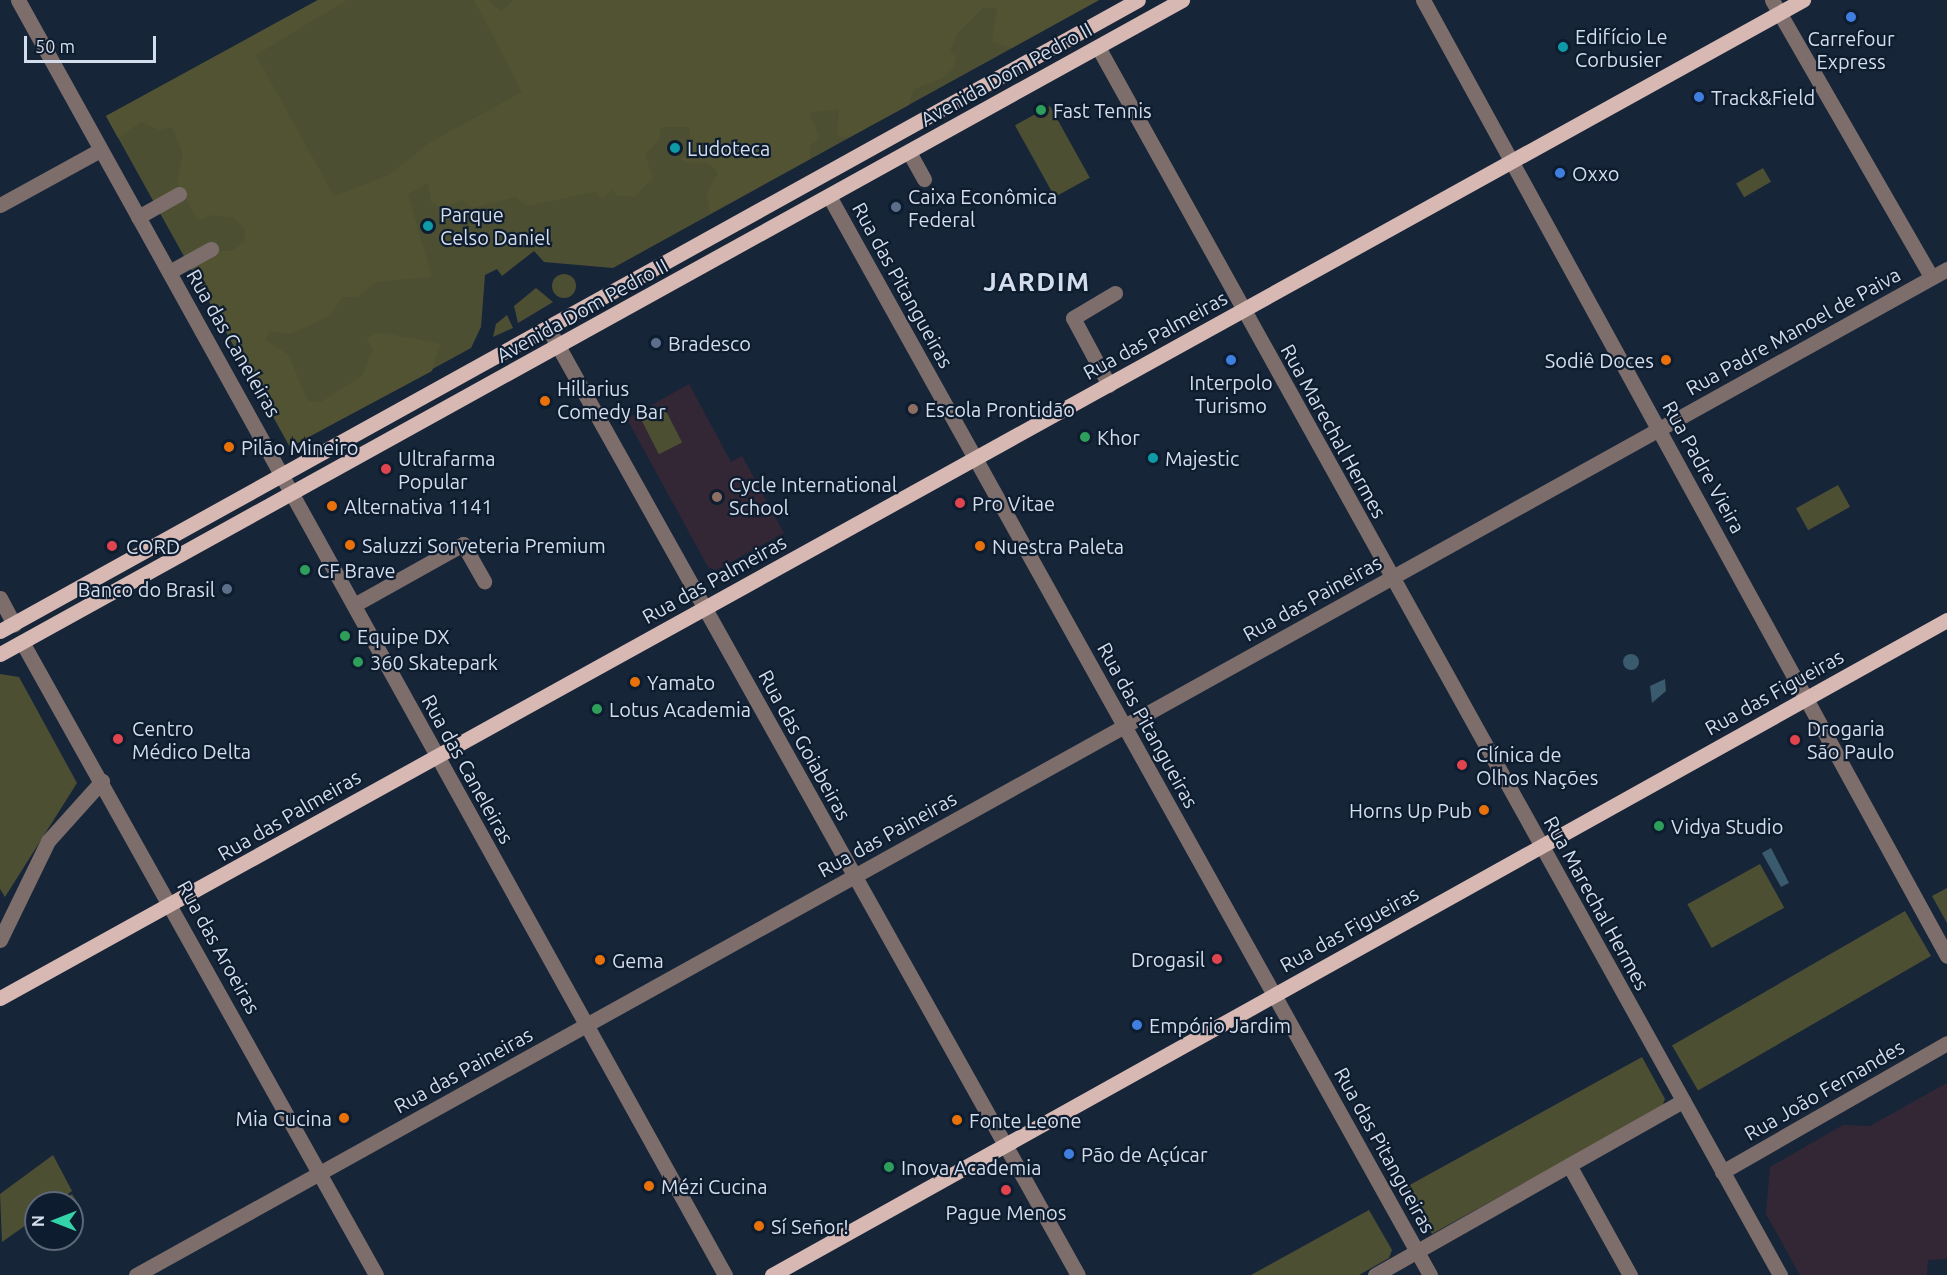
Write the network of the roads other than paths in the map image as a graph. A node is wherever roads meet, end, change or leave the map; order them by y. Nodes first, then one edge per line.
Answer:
1 (18, 0) edge
2 (1138, 0) edge
3 (1182, 0) edge
4 (1423, 0) edge
5 (1803, 0) edge
6 (1776, 7) edge
7 (1098, 47) junction
8 (100, 150) junction
9 (909, 152) junction
10 (1512, 162) junction
11 (924, 179) dead end
12 (178, 194) dead end
13 (829, 196) junction
14 (0, 205) edge
15 (138, 217) junction
16 (210, 249) dead end
17 (1947, 269) edge
18 (169, 272) junction
19 (1931, 277) junction
20 (1115, 293) dead end
21 (1243, 311) junction
22 (549, 328) junction
23 (559, 347) junction
24 (1109, 385) junction
25 (1659, 430) junction
26 (976, 459) junction
27 (284, 475) junction
28 (294, 493) junction
29 (1391, 578) junction
30 (484, 581) dead end
31 (0, 598) edge
32 (354, 605) junction
33 (705, 608) junction
34 (1947, 620) edge
35 (14, 624) junction
36 (0, 632) edge
37 (22, 642) junction
38 (0, 654) edge
39 (1807, 698) junction
40 (1125, 726) junction
41 (436, 756) junction
42 (102, 781) junction
43 (1541, 846) junction
44 (854, 877) junction
45 (172, 906) junction
46 (0, 940) edge
47 (1947, 956) edge
48 (1274, 994) junction
49 (0, 998) edge
50 (586, 1025) junction
51 (1947, 1044) edge
52 (1683, 1101) junction
53 (1005, 1144) junction
54 (1569, 1165) junction
55 (1722, 1172) junction
56 (320, 1173) junction
57 (1416, 1250) junction
58 (136, 1275) edge
59 (376, 1275) edge
60 (725, 1275) edge
61 (772, 1275) edge
62 (1078, 1275) edge
63 (1376, 1275) edge
64 (1430, 1275) edge
65 (1630, 1275) edge
66 (1780, 1275) edge

1 - 8 street, Rua das Caneleiras
2 - 22 main road, Avenida Dom Pedro II
3 - 7 main road, Avenida Dom Pedro II
4 - 10 street, Rua Padre Vieira
5 - 6 main road, Rua das Palmeiras
6 - 10 main road, Rua das Palmeiras
6 - 19 street
7 - 9 main road, Avenida Dom Pedro II
7 - 21 street, Rua Marechal Hermes
8 - 14 street
8 - 15 street, Rua das Caneleiras
9 - 11 street
9 - 13 main road, Avenida Dom Pedro II
10 - 21 main road, Rua das Palmeiras
10 - 25 street, Rua Padre Vieira
12 - 15 street
13 - 23 main road, Avenida Dom Pedro II
13 - 26 street, Rua das Pitangueiras
15 - 18 street, Rua das Caneleiras
16 - 18 street
17 - 19 street, Rua Padre Manoel de Paiva
18 - 27 street, Rua das Caneleiras
19 - 25 street, Rua Padre Manoel de Paiva
20 - 24 street
21 - 24 main road, Rua das Palmeiras
21 - 29 street, Rua Marechal Hermes
22 - 23 street, Rua das Goiabeiras
22 - 27 main road, Avenida Dom Pedro II
23 - 28 main road, Avenida Dom Pedro II
23 - 33 street, Rua das Goiabeiras
24 - 26 main road, Rua das Palmeiras
25 - 29 street, Rua das Paineiras
25 - 39 street, Rua Padre Vieira
26 - 33 main road, Rua das Palmeiras
26 - 40 street, Rua das Pitangueiras
27 - 28 street, Rua das Caneleiras
27 - 35 main road, Avenida Dom Pedro II
28 - 32 street, Rua das Caneleiras
28 - 37 main road, Avenida Dom Pedro II
29 - 40 street, Rua das Paineiras
29 - 43 street, Rua Marechal Hermes
30 - 32 street
31 - 35 street
32 - 41 street, Rua das Caneleiras
33 - 41 main road, Rua das Palmeiras
33 - 44 street, Rua das Goiabeiras
34 - 39 main road, Rua das Figueiras
35 - 36 main road, Avenida Dom Pedro II
37 - 38 main road, Avenida Dom Pedro II
37 - 42 street, Rua das Aroeiras
39 - 43 main road, Rua das Figueiras
39 - 47 street, Rua Padre Vieira
40 - 44 street, Rua das Paineiras
40 - 48 street, Rua das Pitangueiras
41 - 45 main road, Rua das Palmeiras
41 - 50 street, Rua das Caneleiras
42 - 45 street, Rua das Aroeiras
42 - 46 street
43 - 48 main road, Rua das Figueiras
43 - 52 street, Rua Marechal Hermes
44 - 50 street, Rua das Paineiras
44 - 53 street, Rua das Goiabeiras
45 - 49 main road, Rua das Palmeiras
45 - 56 street, Rua das Aroeiras
48 - 53 main road, Rua das Figueiras
48 - 57 street, Rua das Pitangueiras
50 - 56 street, Rua das Paineiras
50 - 60 street, Rua das Caneleiras
51 - 55 street, Rua João Fernandes
52 - 54 street
52 - 55 street, Rua Marechal Hermes
53 - 61 main road, Rua das Figueiras
53 - 62 street, Rua das Goiabeiras
54 - 57 street
54 - 65 street
55 - 66 street, Rua Marechal Hermes
56 - 58 street, Rua das Paineiras
56 - 59 street, Rua das Aroeiras
57 - 63 street
57 - 64 street, Rua das Pitangueiras

